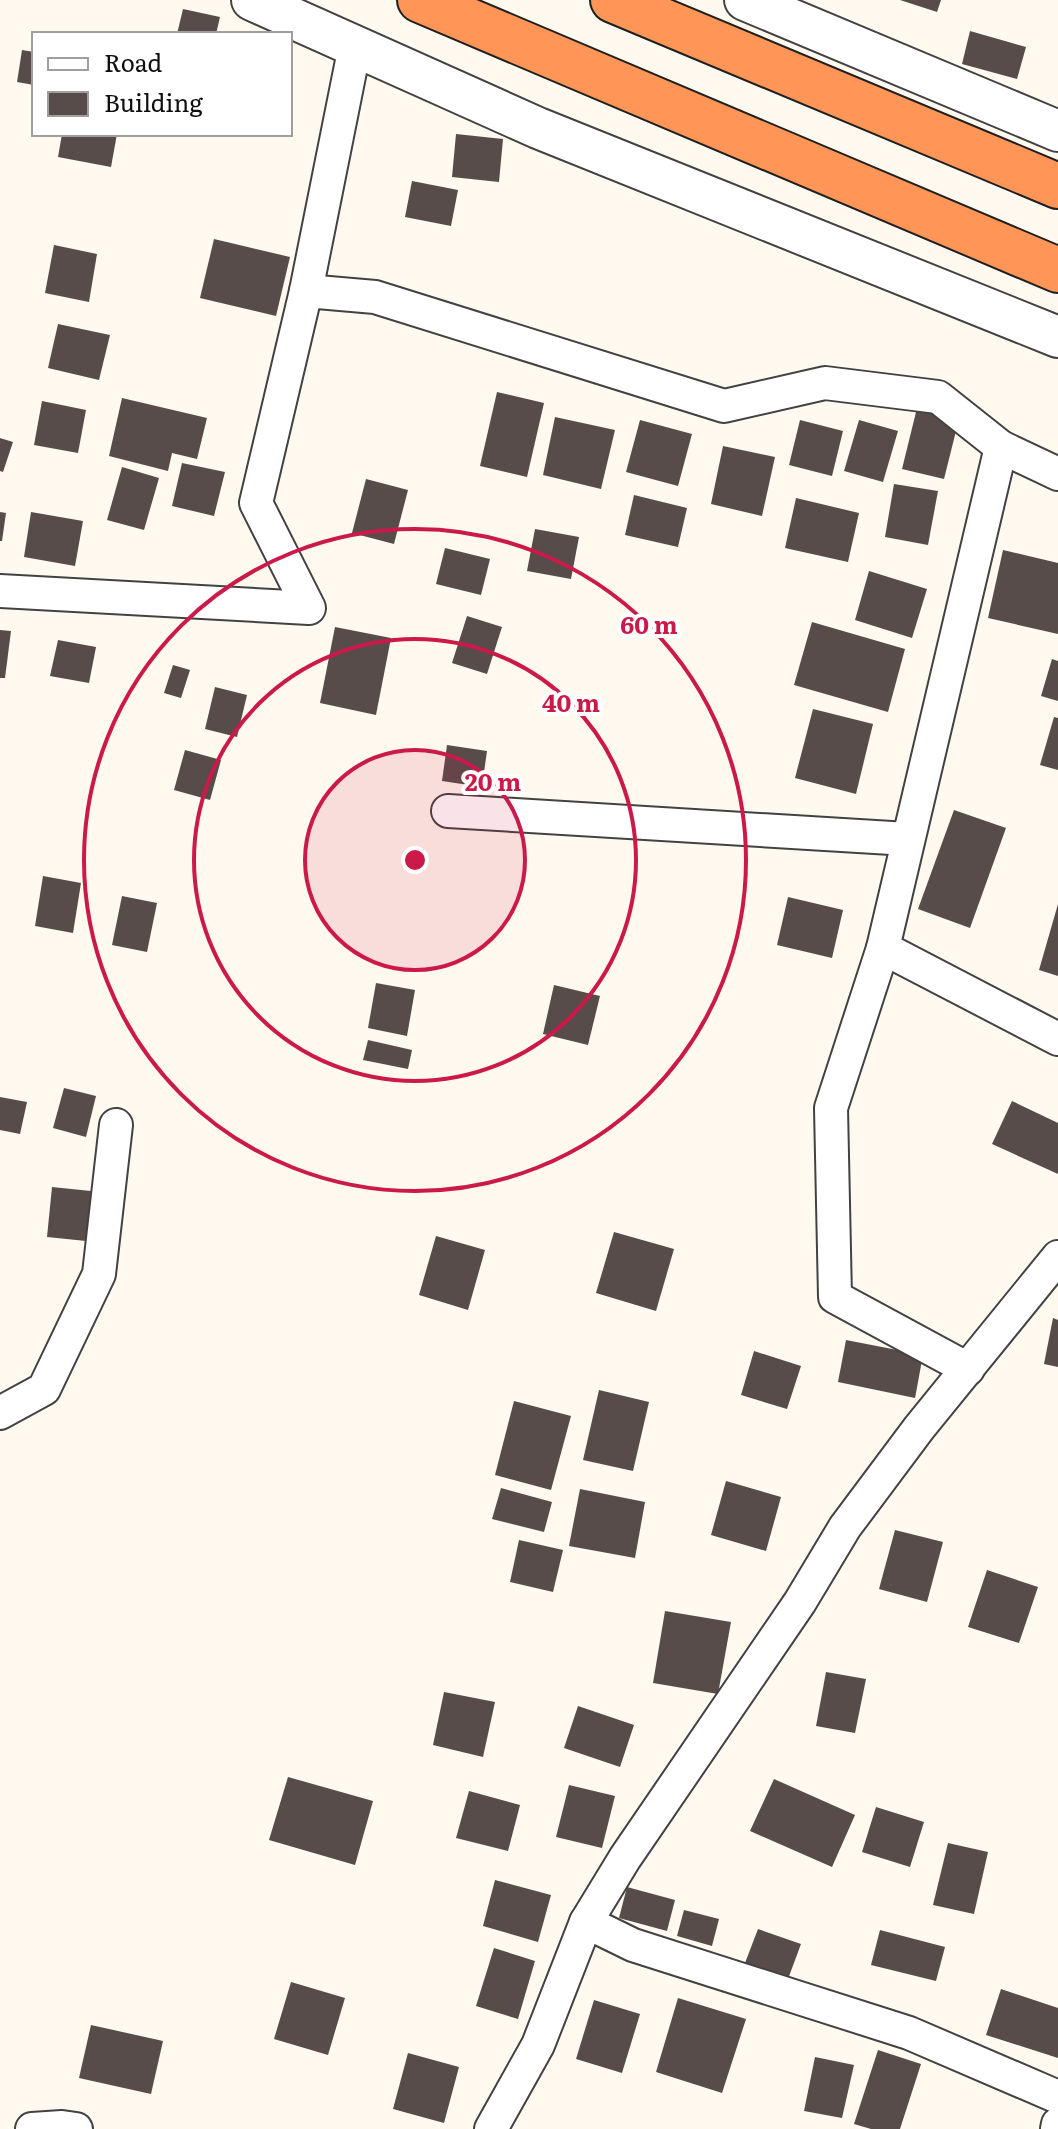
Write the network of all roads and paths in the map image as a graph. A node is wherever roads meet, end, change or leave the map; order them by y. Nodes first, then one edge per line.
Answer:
1 (252, 0) edge
2 (420, 0) edge
3 (613, 0) edge
4 (745, 0) edge
5 (355, 46) junction
6 (1058, 131) edge
7 (1058, 186) edge
8 (1058, 270) edge
9 (306, 291) junction
10 (1058, 337) edge
11 (1001, 447) junction
12 (1058, 474) edge
13 (0, 591) edge
14 (448, 811) dead end
15 (908, 839) junction
16 (883, 948) junction
17 (1058, 1039) edge
18 (116, 1125) dead end
19 (1058, 1257) edge
20 (968, 1369) junction
21 (0, 1413) edge
22 (586, 1922) junction
23 (1058, 2097) edge
24 (32, 2129) edge
25 (76, 2129) edge
26 (491, 2129) edge

1 - 5 street
2 - 8 highway
3 - 7 highway
4 - 6 street
5 - 9 street
5 - 10 street
9 - 11 street
9 - 13 street
11 - 12 street
11 - 15 street
14 - 15 street
15 - 16 street
16 - 17 street
16 - 20 street
18 - 21 street
19 - 20 street
20 - 22 street
22 - 23 street
22 - 26 street
24 - 25 street

